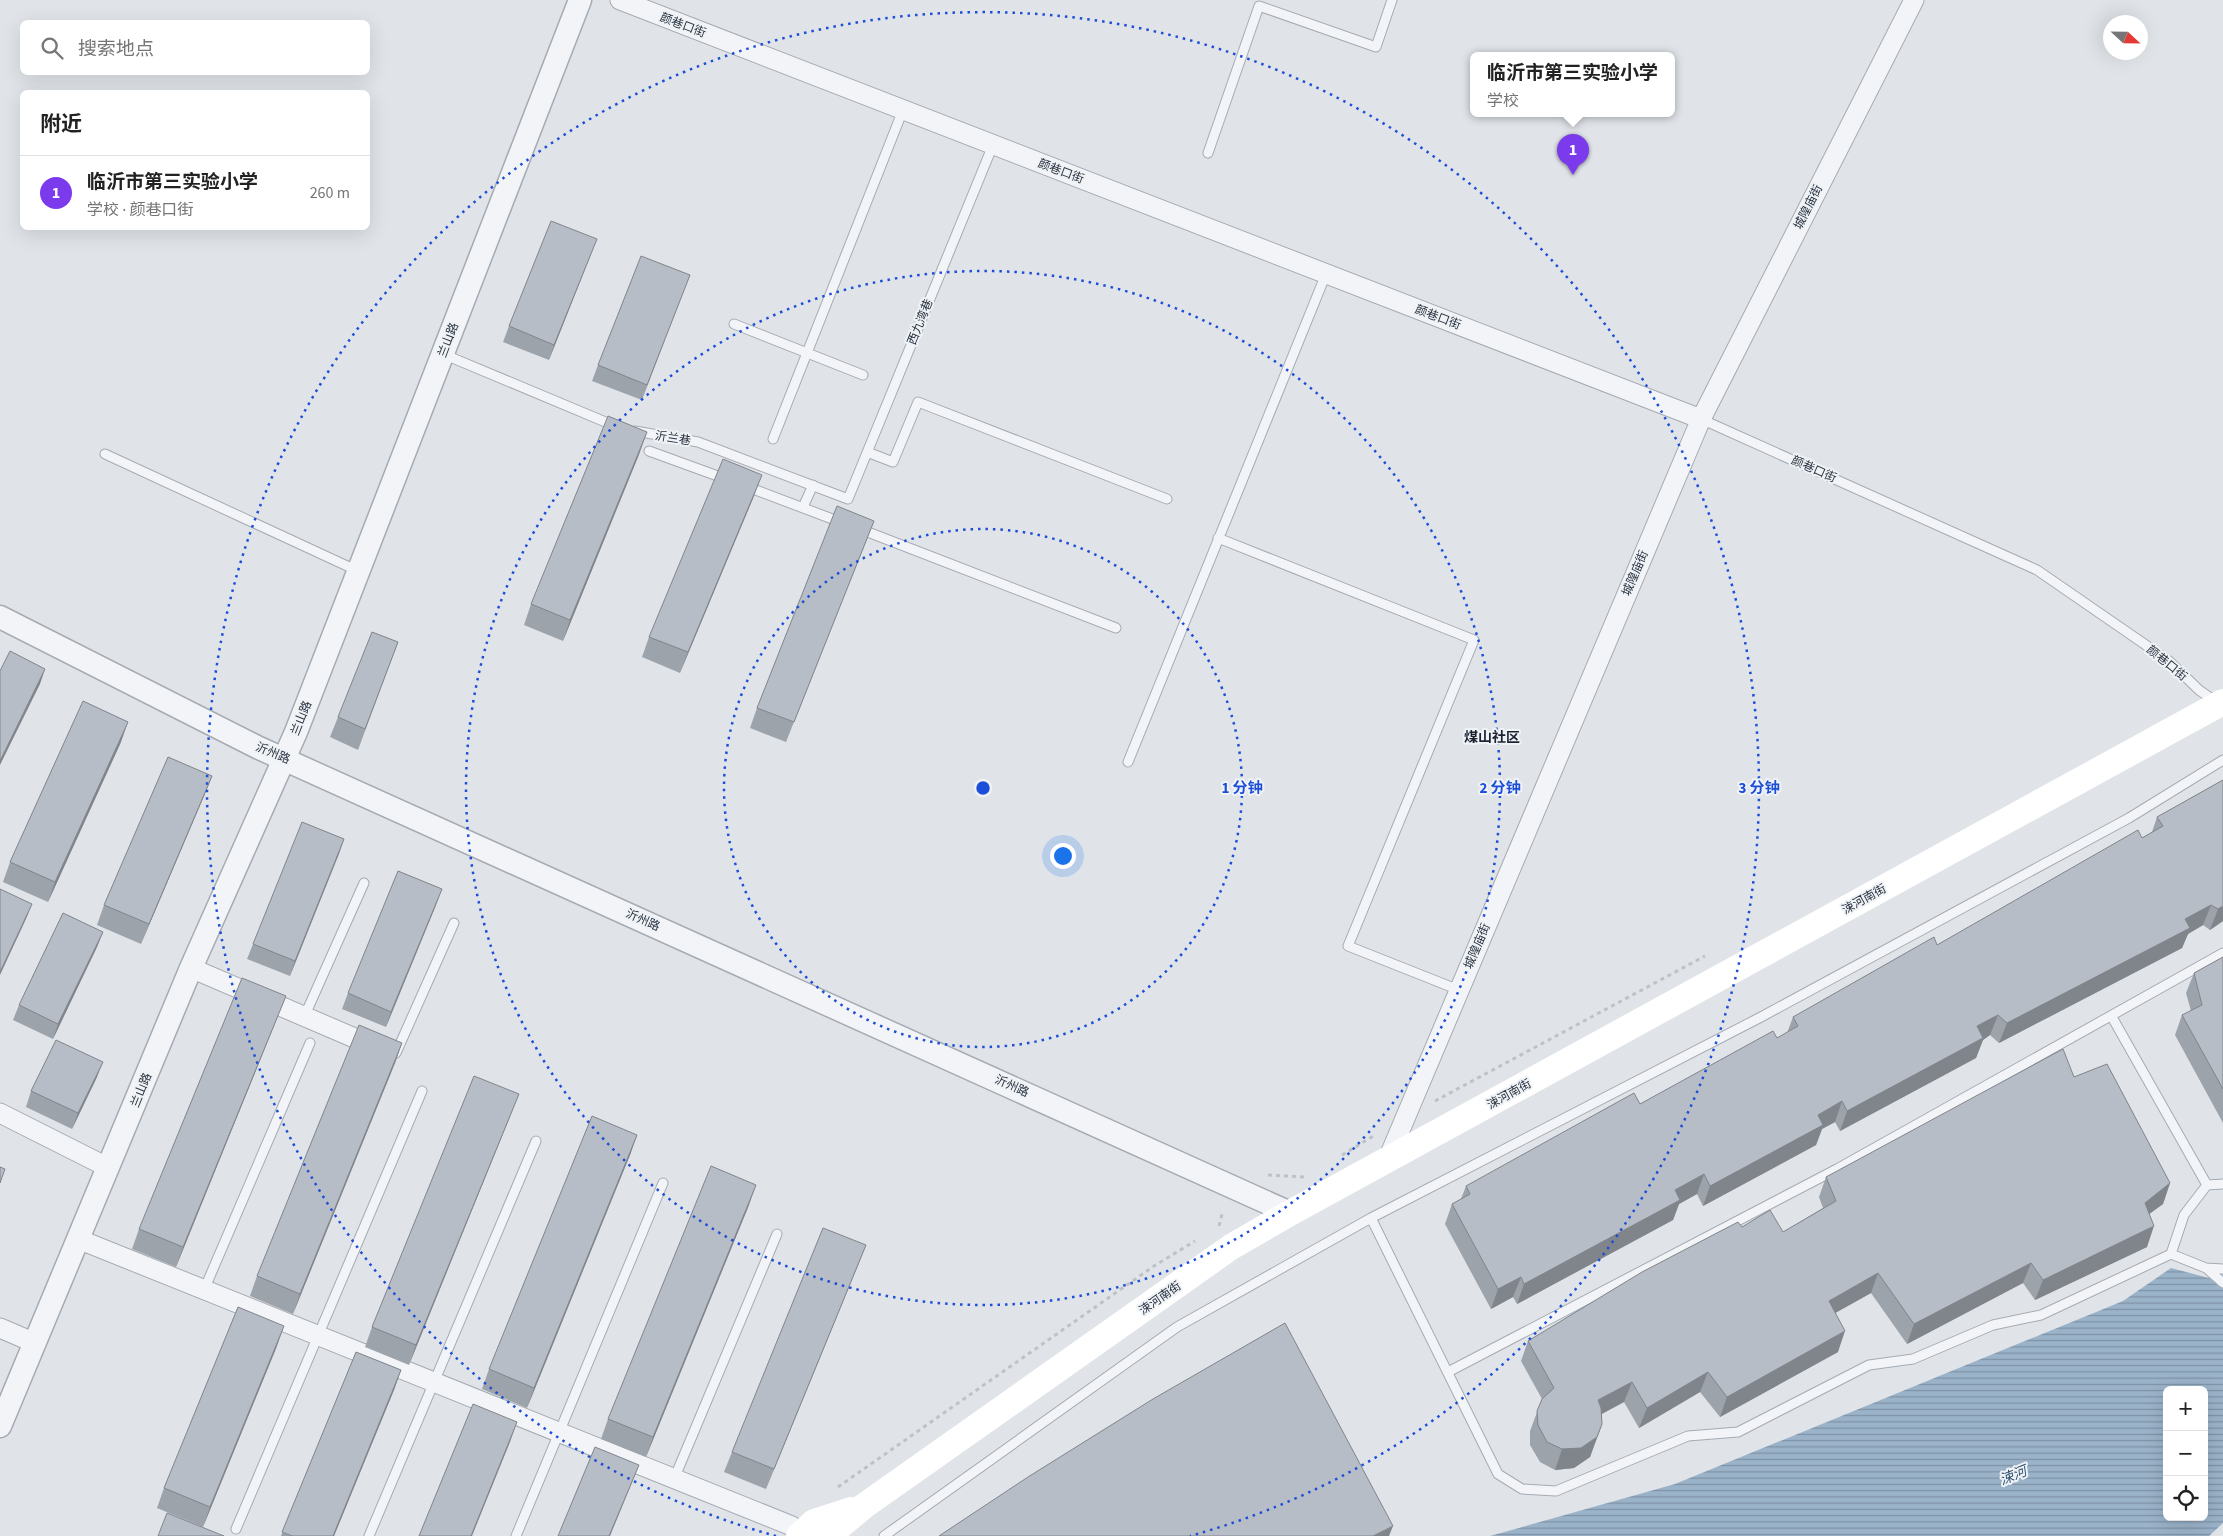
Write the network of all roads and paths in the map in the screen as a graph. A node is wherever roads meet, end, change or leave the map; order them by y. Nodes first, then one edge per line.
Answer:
1 (580, 0) edge
2 (620, 0) edge
3 (1392, 0) edge
4 (1914, 0) edge
5 (903, 110) junction
6 (993, 144) junction
7 (1208, 154) dead end
8 (1326, 274) junction
9 (734, 324) dead end
10 (442, 354) junction
11 (807, 354) junction
12 (862, 376) dead end
13 (1700, 419) junction
14 (774, 439) dead end
15 (649, 451) edge
16 (867, 452) junction
17 (106, 454) dead end
18 (813, 485) junction
19 (848, 499) joint
20 (1166, 499) dead end
21 (803, 508) junction
22 (1218, 538) junction
23 (358, 571) junction
24 (0, 617) edge
25 (1116, 628) dead end
26 (2222, 704) edge
27 (285, 758) junction
28 (2223, 760) edge
29 (1128, 762) dead end
30 (364, 883) dead end
31 (454, 923) dead end
32 (2223, 952) edge
33 (191, 968) junction
34 (1459, 990) junction
35 (305, 1016) junction
36 (2112, 1017) junction
37 (310, 1043) dead end
38 (395, 1056) joint
39 (422, 1091) dead end
40 (0, 1113) edge
41 (536, 1140) dead end
42 (1387, 1161) junction
43 (109, 1168) junction
44 (663, 1183) dead end
45 (2223, 1184) edge
46 (2207, 1185) junction
47 (1290, 1213) junction
48 (1222, 1214) dead end
49 (1371, 1218) junction
50 (1211, 1231) dead end
51 (777, 1234) dead end
52 (1203, 1236) dead end
53 (78, 1239) junction
54 (2171, 1254) junction
55 (2206, 1268) junction
56 (2223, 1269) edge
57 (2223, 1283) edge
58 (204, 1290) junction
59 (0, 1328) edge
60 (319, 1336) junction
61 (35, 1343) junction
62 (1448, 1372) junction
63 (435, 1383) junction
64 (0, 1426) edge
65 (560, 1433) junction
66 (674, 1479) junction
67 (834, 1490) dead end
68 (864, 1506) junction
69 (236, 1529) dead end
70 (795, 1531) edge
71 (369, 1536) edge
72 (516, 1536) edge
73 (828, 1536) edge
74 (840, 1536) edge
75 (884, 1536) edge

1 - 10 street, 兰山路
2 - 5 street, 颜巷口街
3 - 7 lane
4 - 13 street, 城隍庙街
5 - 6 street, 颜巷口街
5 - 11 lane
6 - 8 street, 颜巷口街
6 - 16 lane, 西九湾巷
8 - 13 street, 颜巷口街
8 - 22 lane
9 - 11 lane
10 - 18 lane, 沂兰巷
10 - 23 street, 兰山路
11 - 12 lane
11 - 14 lane
13 - 26 lane, 颜巷口街
13 - 34 street, 城隍庙街
15 - 21 lane
16 - 19 lane, 西九湾巷
16 - 20 lane
17 - 23 lane
18 - 19 lane, 沂兰巷
18 - 21 lane
21 - 25 lane
22 - 29 lane
22 - 34 lane
23 - 27 street, 兰山路
24 - 27 street, 沂州路
26 - 42 main road, 涑河南街
27 - 33 street, 兰山路
27 - 47 street, 沂州路
28 - 49 lane
30 - 35 lane
31 - 38 lane
32 - 36 lane
33 - 35 street
33 - 43 street, 兰山路
34 - 42 street, 城隍庙街
35 - 38 street
36 - 46 lane
36 - 62 lane
37 - 58 lane
39 - 60 lane
40 - 43 street
41 - 63 lane
42 - 47 main road, 涑河南街
43 - 53 street, 兰山路
44 - 65 lane
45 - 46 lane
46 - 54 lane
47 - 68 main road, 涑河南街
48 - 50 path
49 - 62 lane
49 - 75 lane
51 - 66 lane
52 - 67 path
53 - 58 street
53 - 61 street, 兰山路
54 - 55 lane
54 - 62 lane
55 - 56 lane
55 - 57 lane
58 - 60 street
59 - 61 street
60 - 63 street
60 - 69 lane
61 - 64 street, 兰山路
63 - 65 street
63 - 71 lane
65 - 66 street
65 - 72 lane
66 - 70 street
68 - 70 main road
68 - 73 main road, 涑河南街
68 - 74 main road

